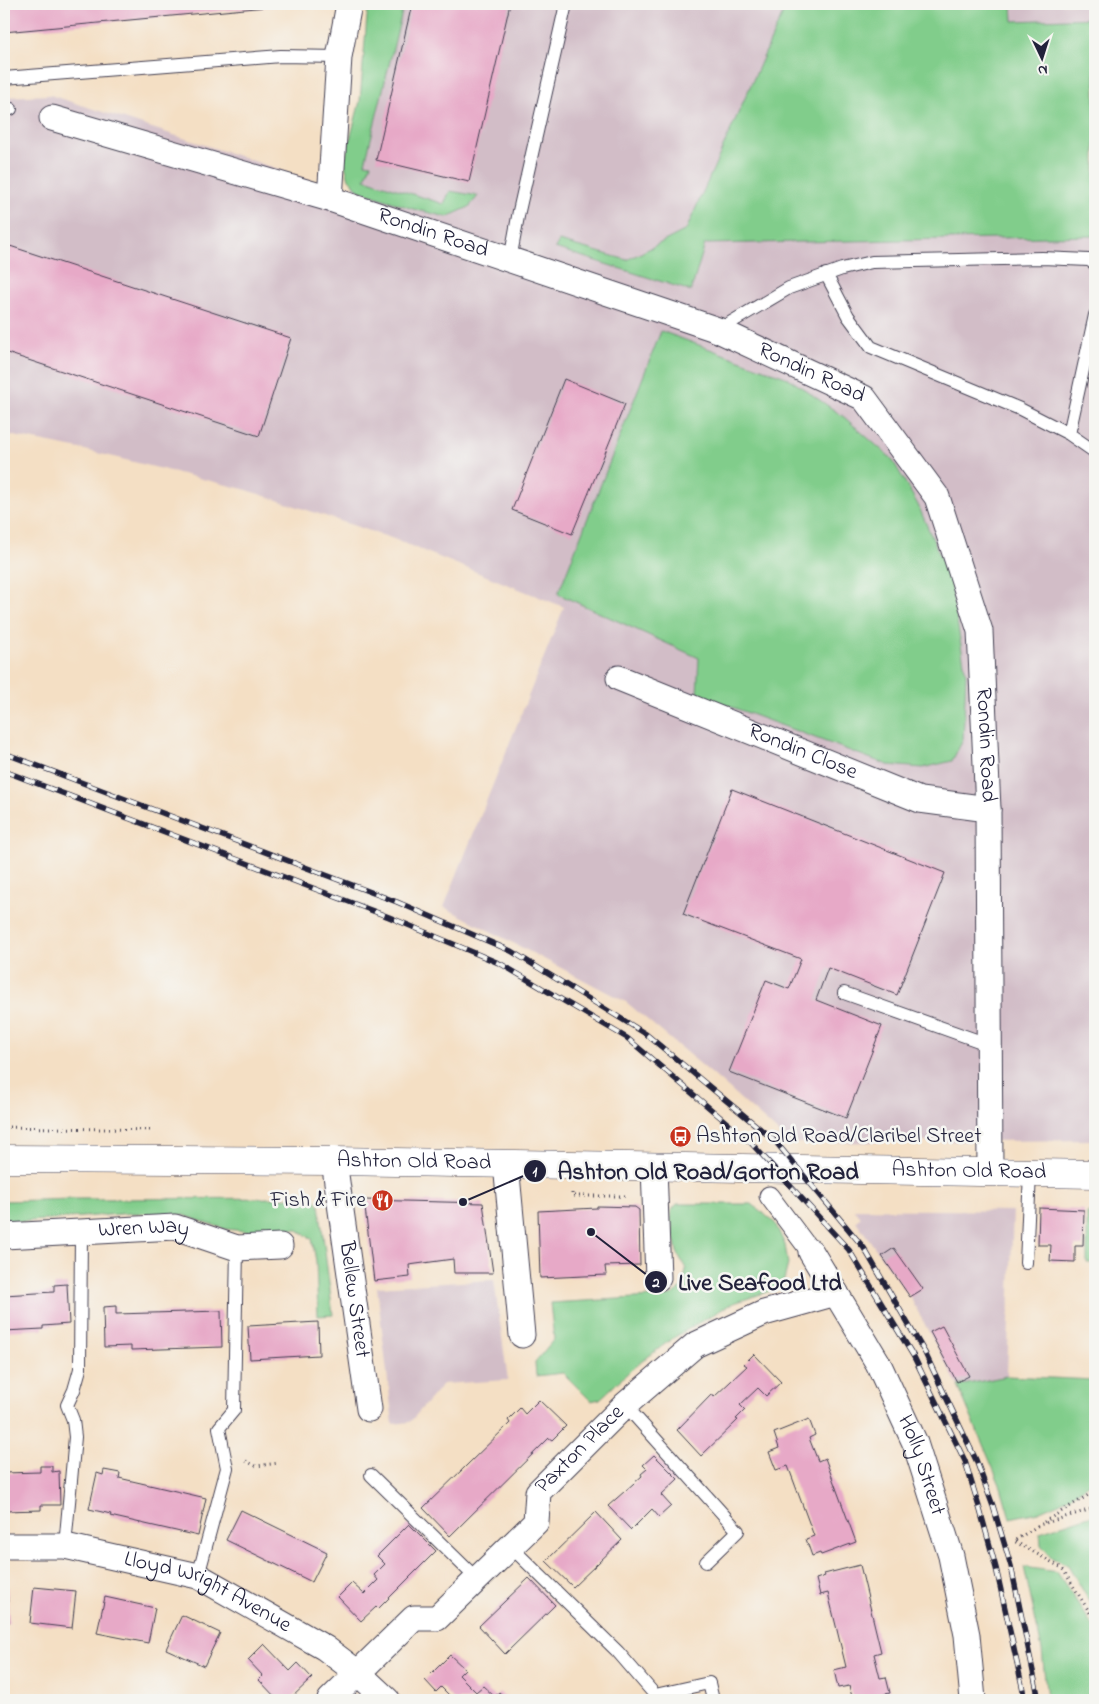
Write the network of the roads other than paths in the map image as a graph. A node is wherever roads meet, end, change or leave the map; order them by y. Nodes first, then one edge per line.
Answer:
1 (349, 4) edge
2 (566, 4) edge
3 (339, 57) junction
4 (4, 78) edge
5 (52, 118) dead end
6 (330, 199) junction
7 (510, 260) junction
8 (1095, 264) edge
9 (826, 274) junction
10 (1095, 315) edge
11 (718, 330) junction
12 (1069, 434) junction
13 (1095, 452) edge
14 (619, 678) dead end
15 (988, 809) junction
16 (844, 993) dead end
17 (990, 1045) junction
18 (4, 1159) edge
19 (334, 1161) junction
20 (506, 1164) junction
21 (654, 1167) junction
22 (990, 1172) junction
23 (1030, 1173) junction
24 (1095, 1174) edge
25 (769, 1196) dead end
26 (81, 1232) junction
27 (4, 1236) edge
28 (280, 1246) dead end
29 (237, 1248) junction
30 (811, 1252) joint
31 (1026, 1264) dead end
32 (658, 1278) dead end
33 (836, 1292) junction
34 (522, 1335) dead end
35 (625, 1405) junction
36 (369, 1409) dead end
37 (371, 1475) dead end
38 (4, 1546) edge
39 (65, 1546) junction
40 (511, 1546) junction
41 (706, 1562) dead end
42 (198, 1576) junction
43 (477, 1579) junction
44 (358, 1673) junction
45 (330, 1700) edge
46 (387, 1700) edge
47 (713, 1700) edge
48 (973, 1700) edge

1 - 3 street
2 - 7 lane
3 - 4 lane
3 - 6 street
5 - 6 street, Rondin Road
6 - 7 street, Rondin Road
7 - 11 street, Rondin Road
8 - 9 lane
9 - 11 lane
9 - 12 lane
10 - 12 lane
11 - 15 street, Rondin Road
12 - 13 lane
14 - 15 street, Rondin Close
15 - 17 street, Rondin Road
16 - 17 lane
17 - 22 street, Rondin Road
18 - 19 highway, Ashton Old Road
19 - 20 highway, Ashton Old Road
19 - 36 street, Bellew Street
20 - 21 highway, Ashton Old Road
20 - 34 street
21 - 22 highway, Ashton Old Road
21 - 32 street
22 - 23 highway, Ashton Old Road
23 - 24 highway, Ashton Old Road
23 - 31 lane
25 - 30 street
26 - 27 street, Wren Way
26 - 29 street, Wren Way
26 - 39 lane
28 - 29 street, Wren Way
29 - 42 lane
30 - 33 street, Holly Street
33 - 35 street, Paxton Place
33 - 48 street, Holly Street
35 - 40 street, Paxton Place
35 - 41 lane
37 - 43 lane
38 - 39 street, Lloyd Wright Avenue
39 - 42 street, Lloyd Wright Avenue
40 - 43 street, Paxton Place
40 - 47 lane
42 - 44 street, Lloyd Wright Avenue
43 - 44 street, Paxton Place
44 - 45 street, Paxton Place
44 - 46 street, Lloyd Wright Avenue

